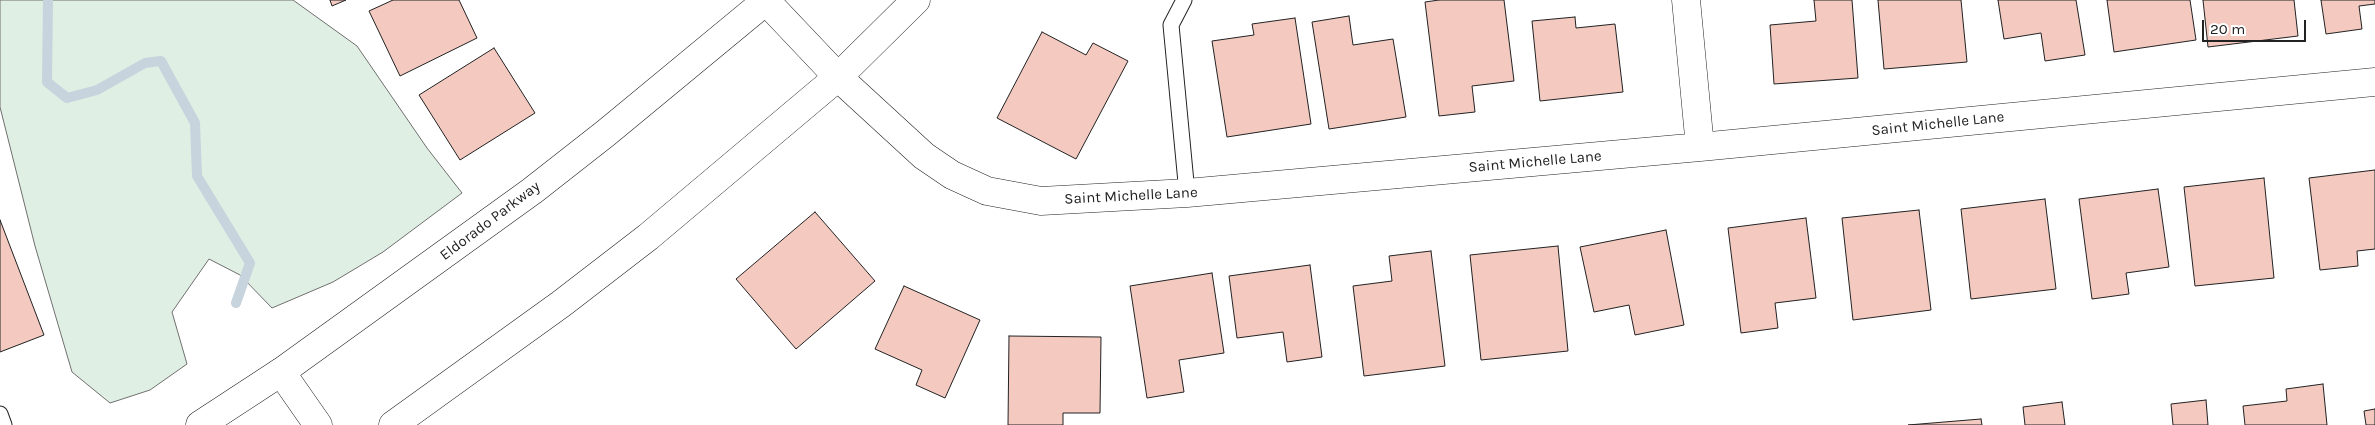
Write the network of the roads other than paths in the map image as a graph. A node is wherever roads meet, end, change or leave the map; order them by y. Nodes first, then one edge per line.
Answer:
1 (916, 0) edge
2 (1184, 0) edge
3 (1686, 0) edge
4 (766, 1) edge
5 (838, 77) junction
6 (2375, 82) edge
7 (1700, 147) junction
8 (1187, 193) junction
9 (281, 372) junction
10 (0, 414) edge
11 (4, 425) edge
12 (200, 425) edge
13 (318, 425) edge
14 (393, 425) edge

1 - 5 street
2 - 8 lane
3 - 7 street
4 - 5 street, Saint Michelle Lane
4 - 9 street, Eldorado Parkway
5 - 8 street, Saint Michelle Lane
5 - 14 street
6 - 7 street, Saint Michelle Lane
7 - 8 street, Saint Michelle Lane
9 - 12 street, Eldorado Parkway
9 - 13 street
10 - 11 lane

